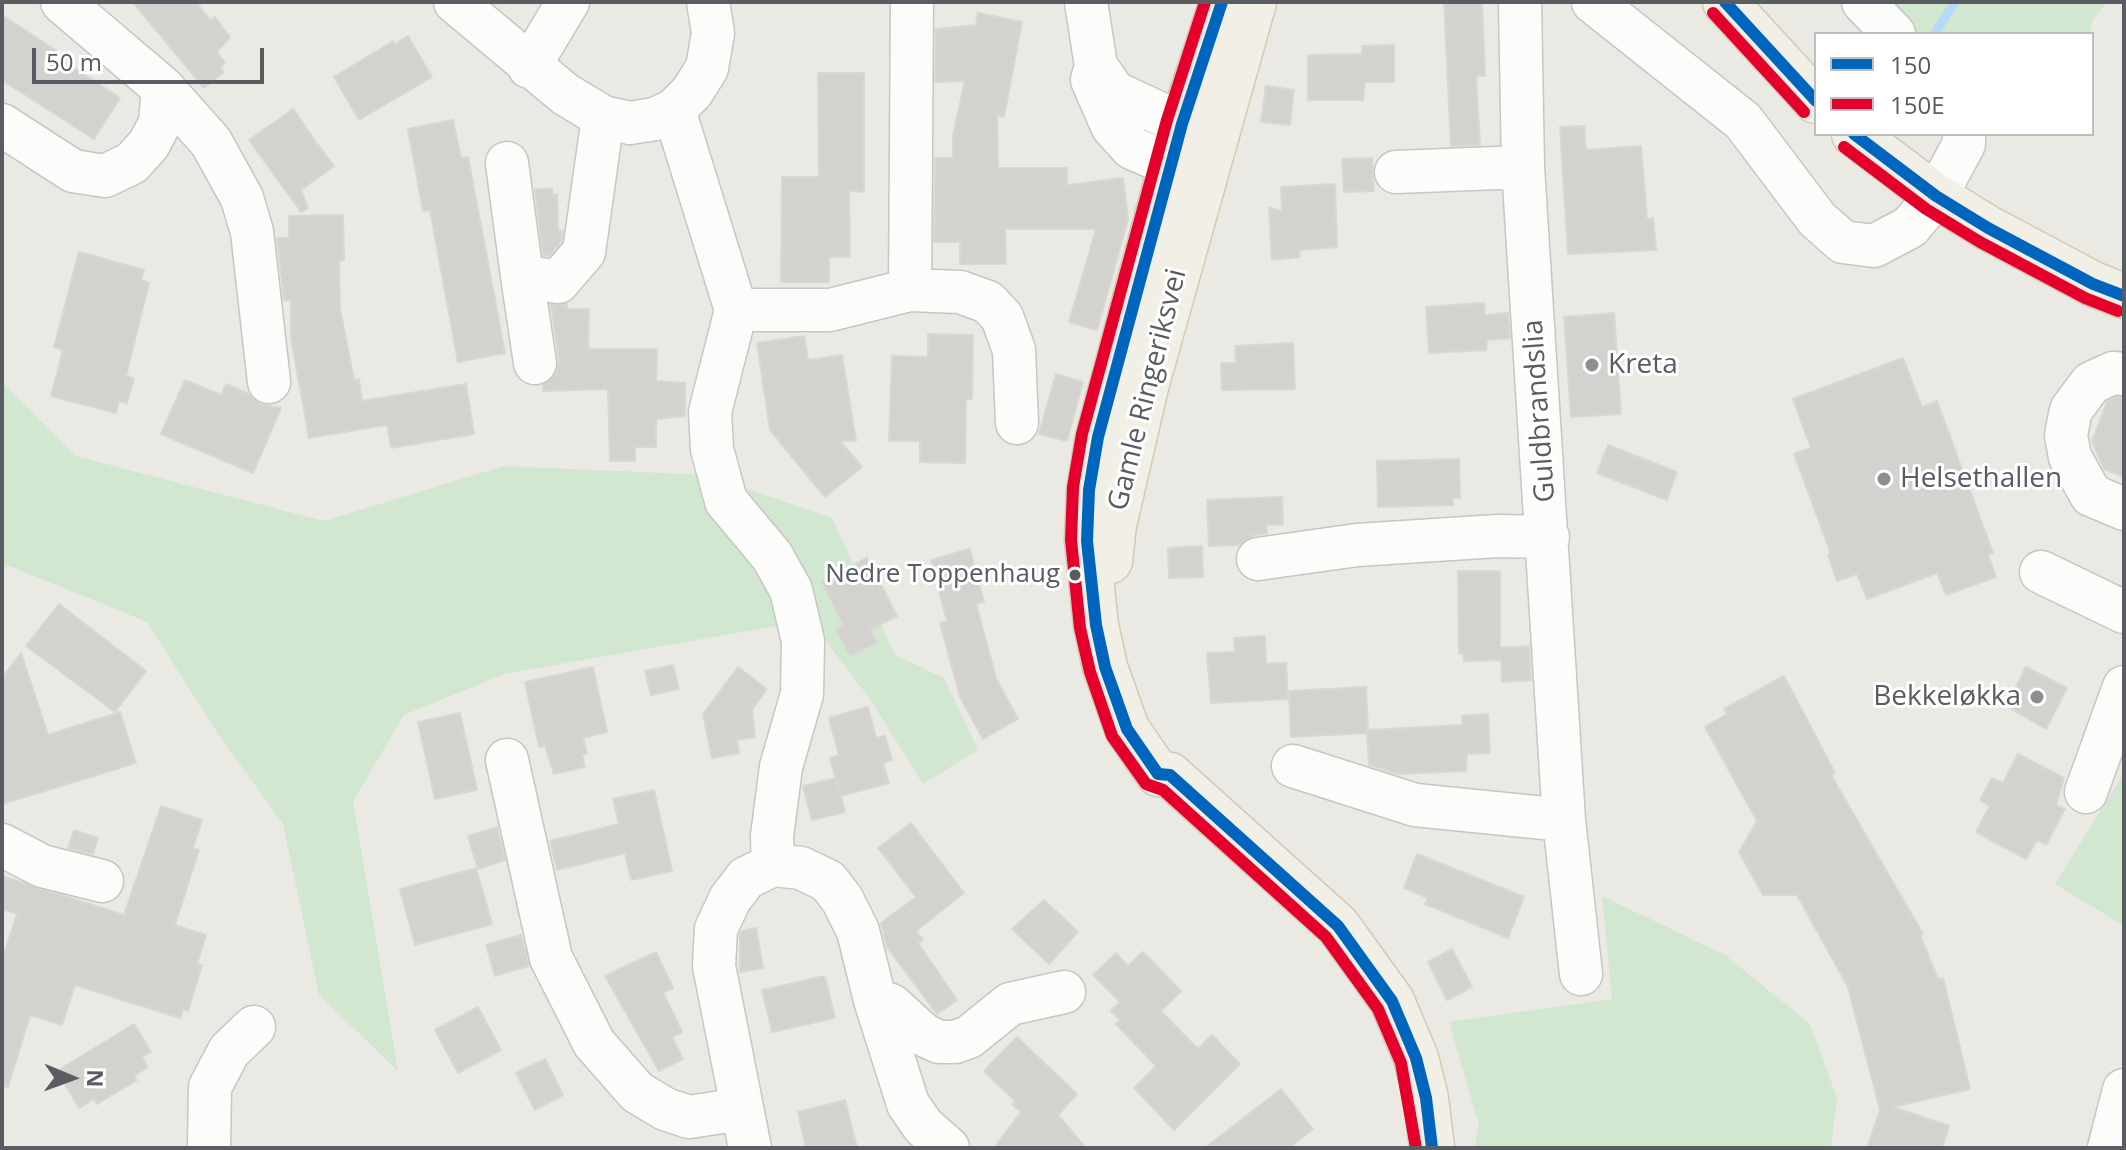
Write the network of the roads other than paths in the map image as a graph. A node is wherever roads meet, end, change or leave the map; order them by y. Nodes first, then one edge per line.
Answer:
1 (62, 2) edge
2 (455, 2) edge
3 (568, 2) edge
4 (708, 2) edge
5 (912, 2) edge
6 (1086, 2) edge
7 (1222, 2) edge
8 (1254, 2) edge
9 (1520, 2) edge
10 (1593, 2) edge
11 (1725, 2) edge
12 (1863, 2) edge
13 (1892, 32) edge
14 (529, 67) junction
15 (163, 88) junction
16 (1814, 99) edge
17 (674, 110) junction
18 (603, 117) junction
19 (2, 125) edge
20 (1857, 136) edge
21 (1964, 136) edge
22 (1188, 147) junction
23 (507, 163) dead end
24 (1523, 167) junction
25 (1396, 172) dead end
26 (1936, 196) junction
27 (2028, 247) junction
28 (2124, 269) edge
29 (522, 276) junction
30 (910, 290) junction
31 (2124, 296) edge
32 (736, 310) junction
33 (535, 363) dead end
34 (2124, 374) edge
35 (269, 382) dead end
36 (1017, 423) dead end
37 (2124, 509) edge
38 (1548, 537) junction
39 (1258, 559) dead end
40 (2041, 572) dead end
41 (2124, 612) edge
42 (2124, 687) edge
43 (507, 760) dead end
44 (1293, 766) dead end
45 (2086, 792) dead end
46 (1564, 820) junction
47 (2, 845) edge
48 (773, 865) junction
49 (102, 881) dead end
50 (1581, 974) dead end
51 (1064, 992) dead end
52 (875, 1000) junction
53 (254, 1027) dead end
54 (2124, 1090) edge
55 (746, 1128) edge
56 (209, 1148) edge
57 (948, 1148) edge
58 (1432, 1148) edge
59 (2109, 1148) edge

1 - 15 street
2 - 14 street
3 - 14 street
4 - 17 street
5 - 30 street
6 - 22 street
7 - 22 main road, Gamle Ringeriksvei
8 - 22 main road, Gamle Ringeriksvei
9 - 24 street, Guldbrandslia
10 - 26 street
11 - 16 main road
12 - 13 street
14 - 18 street
15 - 19 street
15 - 35 street
17 - 18 street
17 - 32 street
18 - 29 street
20 - 26 main road
21 - 26 street
22 - 58 main road, Gamle Ringeriksvei
23 - 29 street
24 - 25 street
24 - 38 street, Guldbrandslia
26 - 27 main road
27 - 28 main road
27 - 31 main road
29 - 33 street
30 - 32 street
30 - 36 street
32 - 48 street
34 - 37 street
38 - 39 street
38 - 46 street, Guldbrandslia
40 - 41 street
42 - 45 street
43 - 55 street
44 - 46 street
46 - 50 street, Guldbrandslia
47 - 49 street
48 - 52 street
48 - 55 street
51 - 52 street
52 - 57 street
53 - 56 street
54 - 59 street

